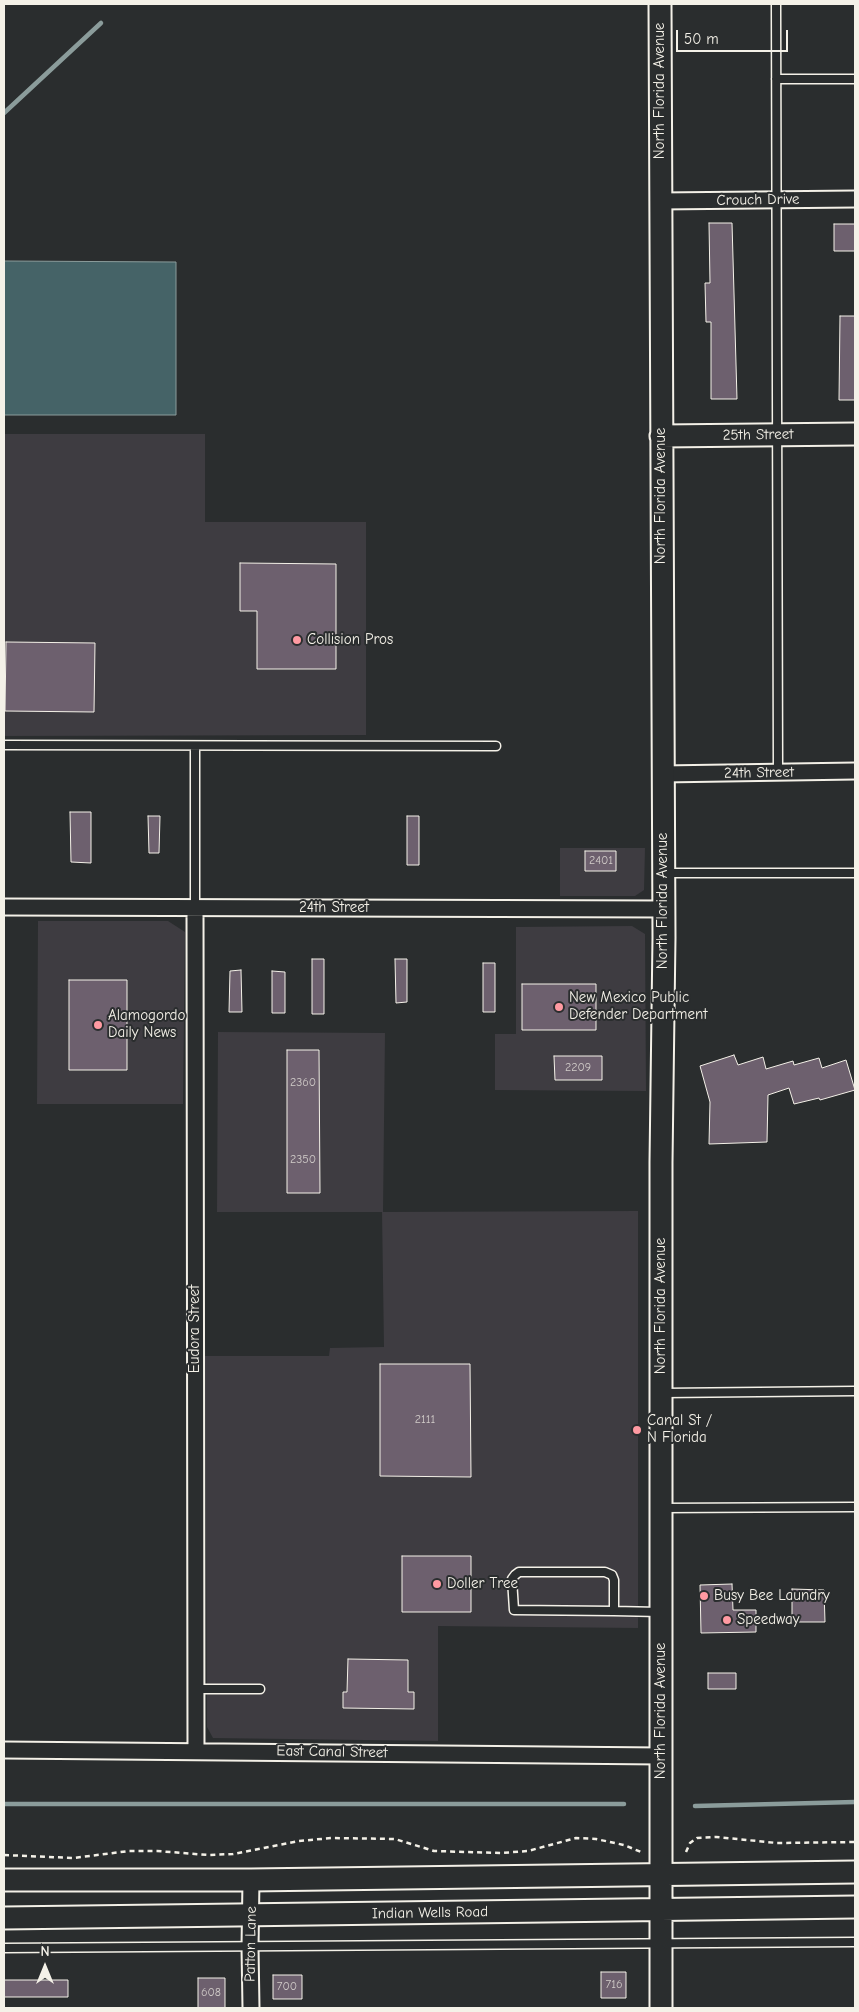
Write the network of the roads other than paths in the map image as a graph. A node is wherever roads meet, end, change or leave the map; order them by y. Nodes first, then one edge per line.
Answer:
1 (660, 4) edge
2 (776, 4) edge
3 (776, 79) junction
4 (855, 80) edge
5 (855, 198) edge
6 (777, 199) junction
7 (660, 201) junction
8 (855, 434) edge
9 (777, 435) junction
10 (661, 436) junction
11 (4, 745) edge
12 (195, 746) junction
13 (496, 746) dead end
14 (855, 771) edge
15 (778, 773) junction
16 (662, 774) junction
17 (663, 873) junction
18 (855, 873) edge
19 (4, 907) edge
20 (195, 907) junction
21 (663, 909) junction
22 (855, 1391) edge
23 (661, 1393) junction
24 (855, 1507) edge
25 (662, 1508) junction
26 (614, 1611) junction
27 (662, 1612) junction
28 (196, 1688) junction
29 (260, 1689) dead end
30 (4, 1750) edge
31 (196, 1751) junction
32 (661, 1756) junction
33 (855, 1872) edge
34 (661, 1874) junction
35 (4, 1880) edge
36 (251, 1880) junction
37 (855, 1906) edge
38 (662, 1910) junction
39 (252, 1916) junction
40 (4, 1918) edge
41 (855, 1942) edge
42 (660, 1943) junction
43 (250, 1947) junction
44 (4, 1948) edge
45 (251, 2008) edge
46 (661, 2008) edge

1 - 7 main road, North Florida Avenue
2 - 3 lane
3 - 4 lane
3 - 6 lane
5 - 6 street, Crouch Drive
6 - 7 street, Crouch Drive
6 - 9 lane
7 - 10 main road, North Florida Avenue
8 - 9 main road, 25th Street
9 - 10 main road, 25th Street
9 - 15 lane
10 - 16 main road, North Florida Avenue
11 - 12 lane
12 - 13 lane
12 - 20 lane
14 - 15 street, 24th Street
15 - 16 street, 24th Street
16 - 17 main road, North Florida Avenue
17 - 18 lane
17 - 21 main road, North Florida Avenue
19 - 20 street, 24th Street
20 - 21 street, 24th Street
20 - 28 street, Eudora Street
21 - 23 main road, North Florida Avenue
22 - 23 lane
23 - 25 main road, North Florida Avenue
24 - 25 lane
25 - 27 main road, North Florida Avenue
26 - 26 lane
26 - 27 lane
27 - 32 main road, North Florida Avenue
28 - 29 lane
28 - 31 street, Eudora Street
30 - 31 street, East Canal Street
31 - 32 street, East Canal Street
32 - 34 main road, North Florida Avenue
33 - 34 main road
34 - 36 main road
34 - 38 main road, North Florida Avenue
35 - 36 main road
36 - 39 street, Patton Lane
37 - 38 main road, Indian Wells Road
38 - 39 main road, Indian Wells Road
38 - 42 main road, North Florida Avenue
39 - 40 main road, Indian Wells Road
39 - 43 street, Patton Lane
41 - 42 lane
42 - 43 lane
42 - 46 main road, North Florida Avenue
43 - 44 lane
43 - 45 street, Patton Lane

